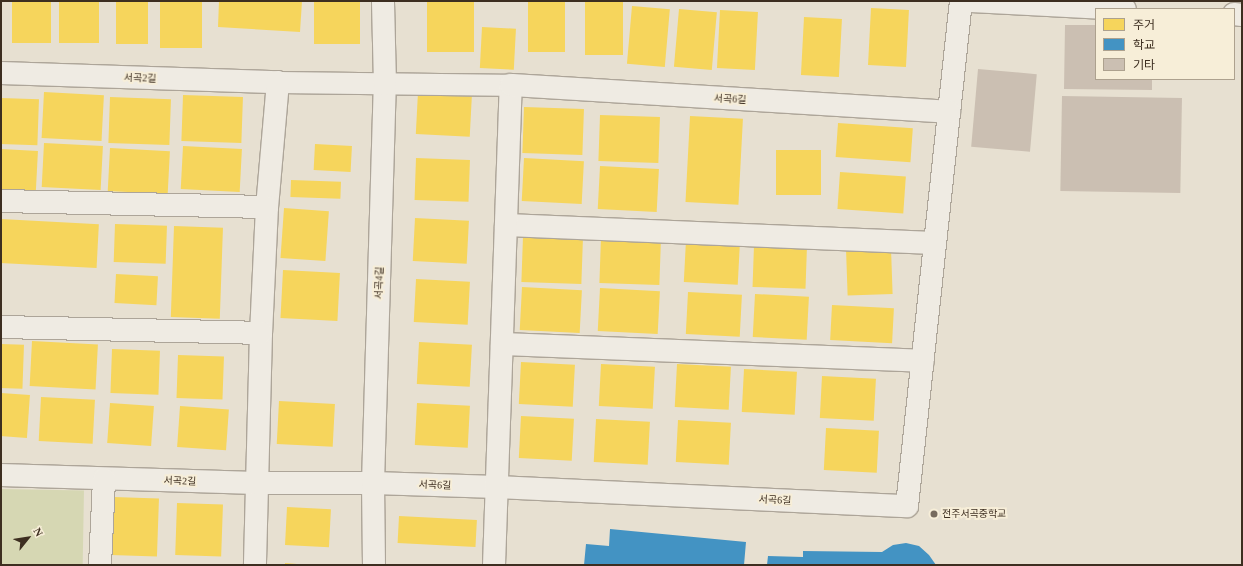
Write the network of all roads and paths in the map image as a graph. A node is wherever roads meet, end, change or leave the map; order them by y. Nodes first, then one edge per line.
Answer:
1 (383, 1) edge
2 (961, 1) edge
3 (972, 1) edge
4 (1106, 8) edge
5 (1, 73) edge
6 (278, 82) junction
7 (385, 84) junction
8 (511, 85) junction
9 (949, 112) junction
10 (1, 201) edge
11 (267, 207) junction
12 (506, 225) junction
13 (935, 243) junction
14 (1, 327) edge
15 (261, 333) junction
16 (502, 344) junction
17 (923, 361) junction
18 (1, 475) edge
19 (104, 479) junction
20 (256, 483) junction
21 (373, 483) junction
22 (497, 487) junction
23 (100, 565) edge
24 (255, 565) edge
25 (374, 565) edge
26 (494, 565) edge

1 - 7 street, 서곡4길
2 - 9 street, 서곡6길
3 - 4 street
5 - 6 street, 서곡2길
6 - 7 street, 서곡2길
6 - 11 street
7 - 8 street, 서곡6길
7 - 21 street, 서곡4길
8 - 9 street, 서곡6길
8 - 12 street
9 - 13 street, 서곡6길
10 - 11 street
11 - 15 street
12 - 13 street
12 - 16 street
13 - 17 street, 서곡6길
14 - 15 street
15 - 20 street
16 - 17 street
16 - 22 street
17 - 22 street, 서곡6길
18 - 19 street, 서곡2길
19 - 20 street, 서곡2길
19 - 23 street
20 - 21 street, 서곡2길
20 - 24 street
21 - 22 street, 서곡6길
21 - 25 street, 서곡4길
22 - 26 street

